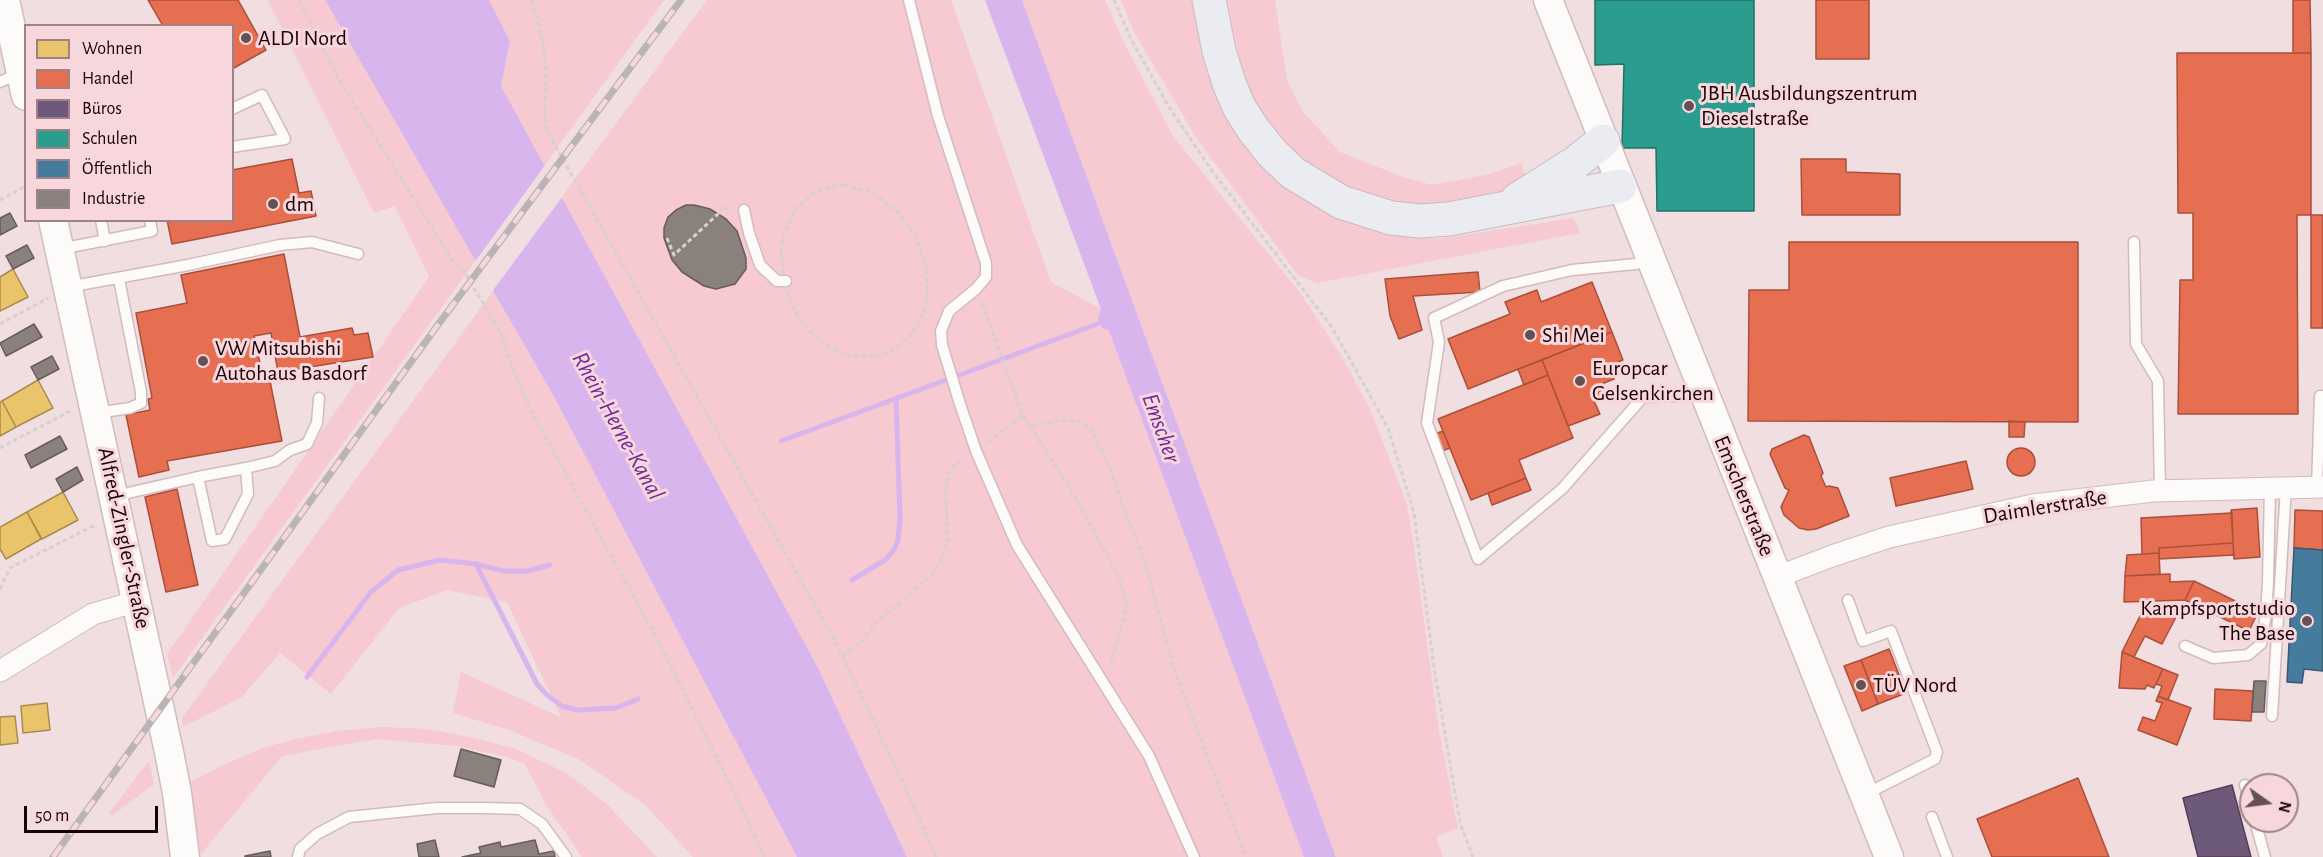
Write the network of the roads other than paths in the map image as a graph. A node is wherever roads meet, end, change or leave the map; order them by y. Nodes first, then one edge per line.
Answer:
1 (5, 0) edge
2 (909, 0) edge
3 (1209, 0) edge
4 (1548, 0) edge
5 (15, 84) edge
6 (234, 108) edge
7 (1603, 141) junction
8 (234, 147) edge
9 (1620, 186) junction
10 (1503, 209) junction
11 (744, 210) dead end
12 (53, 222) edge
13 (101, 222) edge
14 (150, 222) edge
15 (105, 241) junction
16 (2134, 242) dead end
17 (60, 249) junction
18 (358, 254) dead end
19 (1652, 258) junction
20 (119, 279) junction
21 (786, 281) dead end
22 (68, 287) junction
23 (1702, 391) junction
24 (2323, 396) edge
25 (319, 398) dead end
26 (95, 406) junction
27 (246, 468) junction
28 (198, 477) junction
29 (2320, 487) edge
30 (2278, 488) junction
31 (2160, 491) junction
32 (116, 505) junction
33 (1777, 577) junction
34 (1848, 600) dead end
35 (138, 601) junction
36 (2185, 646) dead end
37 (0, 671) edge
38 (2272, 716) dead end
39 (1864, 795) junction
40 (1932, 817) dead end
41 (2258, 833) edge
42 (1885, 856) edge
43 (184, 857) edge
44 (298, 857) edge
45 (566, 857) edge
46 (1194, 857) edge
47 (1947, 857) edge
48 (2265, 857) edge

1 - 5 street
2 - 46 lane
3 - 10 main road
4 - 7 street, Emscherstraße
6 - 8 lane
7 - 9 street, Emscherstraße
7 - 10 main road
9 - 10 main road
9 - 19 street, Emscherstraße
11 - 21 lane
12 - 17 street, Alfred-Zingler-Straße
13 - 15 lane
14 - 15 lane
15 - 17 lane
16 - 31 lane
17 - 22 street, Alfred-Zingler-Straße
18 - 20 lane
19 - 23 street, Emscherstraße
19 - 23 lane
20 - 22 lane
20 - 26 lane
22 - 26 street, Alfred-Zingler-Straße
23 - 33 street, Emscherstraße
24 - 29 lane
25 - 27 lane
26 - 32 street, Alfred-Zingler-Straße
27 - 28 lane
27 - 28 lane
28 - 32 lane
29 - 30 street, Daimlerstraße
30 - 31 street, Daimlerstraße
30 - 36 lane
30 - 38 lane
31 - 33 street, Daimlerstraße
32 - 35 street, Alfred-Zingler-Straße
33 - 39 street, Emscherstraße
34 - 39 lane
35 - 37 street
35 - 43 street, Alfred-Zingler-Straße
39 - 42 street, Emscherstraße
40 - 47 lane
41 - 48 lane
44 - 45 lane

